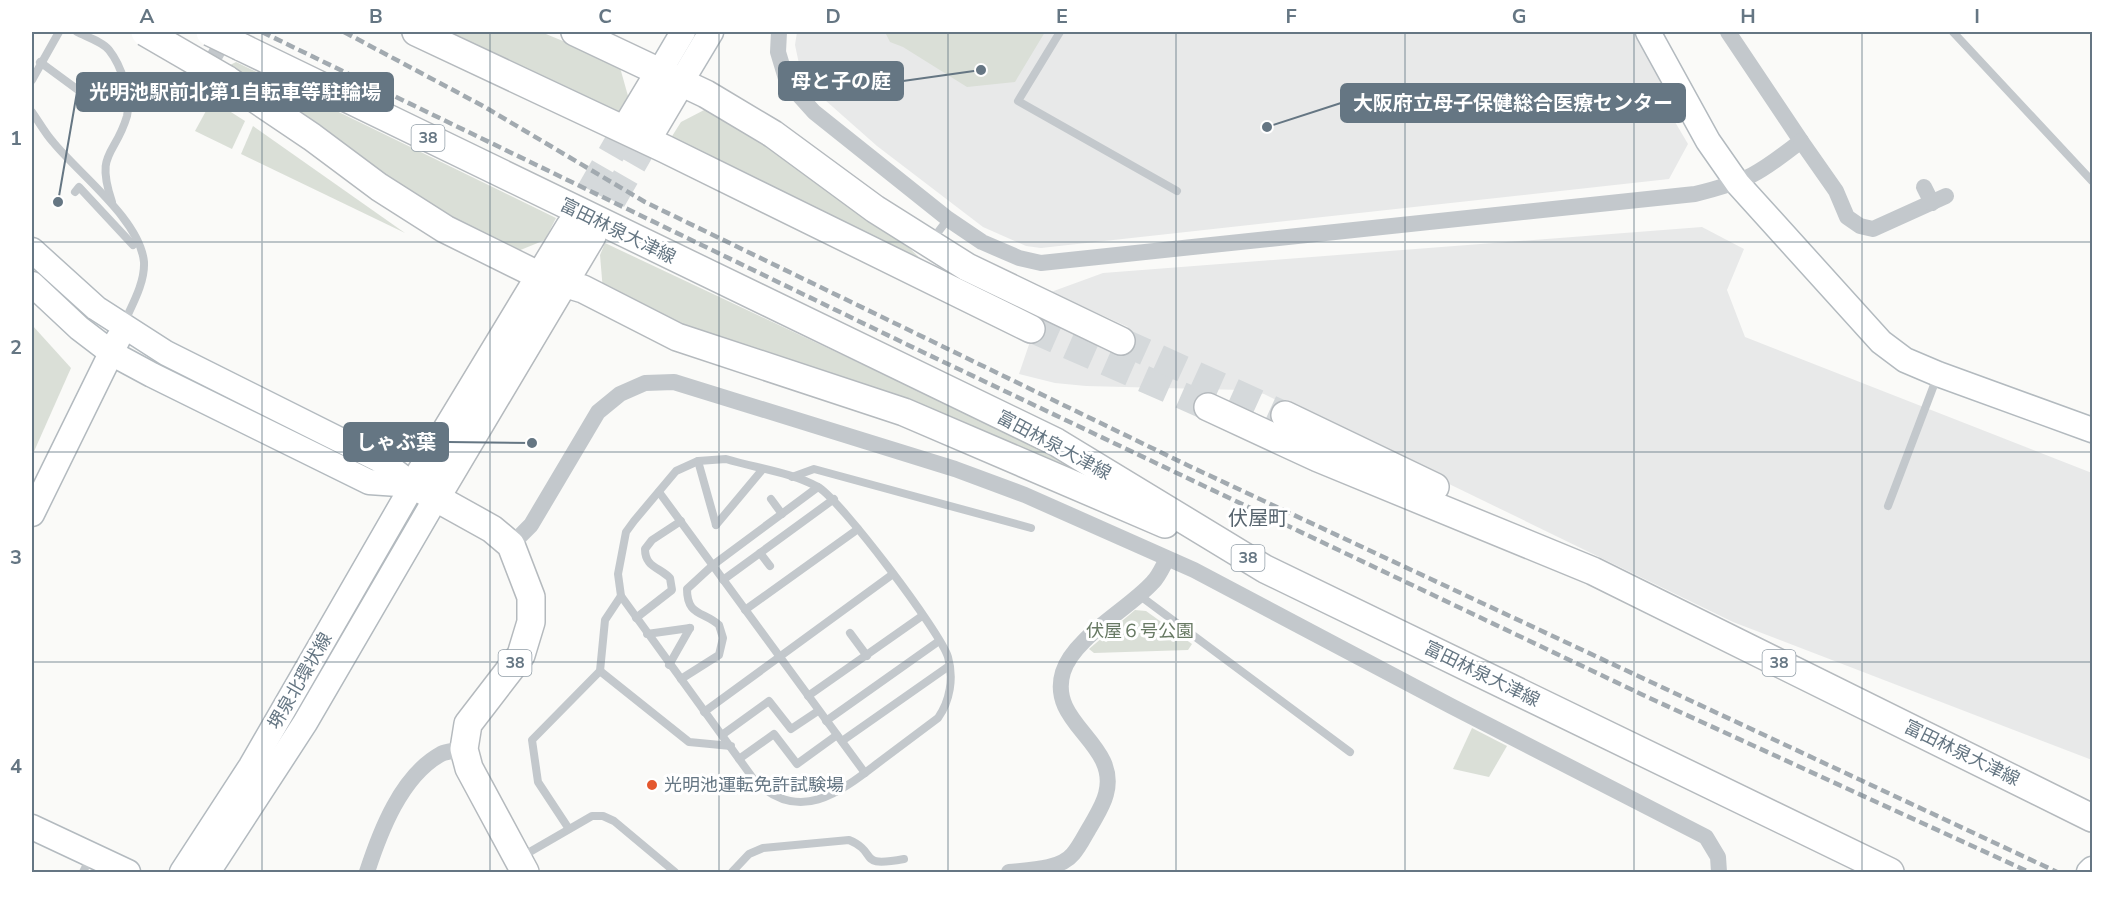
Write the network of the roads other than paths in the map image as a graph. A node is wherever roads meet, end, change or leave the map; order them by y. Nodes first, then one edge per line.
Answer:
1 (59, 32) edge
2 (77, 32) edge
3 (153, 32) edge
4 (210, 32) edge
5 (416, 32) edge
6 (575, 32) edge
7 (683, 32) edge
8 (711, 32) edge
9 (779, 32) edge
10 (1060, 32) edge
11 (1648, 32) edge
12 (1728, 32) edge
13 (1953, 32) edge
14 (235, 39) edge
15 (145, 40) edge
16 (40, 62) junction
17 (670, 76) junction
18 (32, 80) edge
19 (128, 97) junction
20 (192, 97) dead end
21 (32, 112) edge
22 (641, 126) tunnel mouth
23 (1801, 141) junction
24 (2092, 182) edge
25 (1738, 184) junction
26 (1924, 186) dead end
27 (1177, 191) dead end
28 (75, 192) dead end
29 (113, 205) junction
30 (948, 219) junction
31 (581, 231) tunnel mouth
32 (928, 244) junction
33 (32, 250) edge
34 (144, 263) junction
35 (553, 279) junction
36 (32, 284) edge
37 (123, 327) junction
38 (1031, 328) tunnel mouth
39 (1121, 341) tunnel mouth
40 (113, 354) junction
41 (1938, 374) junction
42 (1208, 407) tunnel mouth
43 (1285, 415) tunnel mouth
44 (2092, 430) edge
45 (698, 461) junction
46 (762, 470) junction
47 (792, 477) junction
48 (818, 487) junction
49 (424, 492) junction
50 (659, 492) junction
51 (771, 499) dead end
52 (834, 499) junction
53 (1888, 506) dead end
54 (32, 514) edge
55 (782, 514) junction
56 (681, 521) junction
57 (1031, 528) dead end
58 (858, 530) junction
59 (511, 545) junction
60 (760, 553) junction
61 (1167, 558) junction
62 (713, 565) junction
63 (770, 566) dead end
64 (1265, 568) junction
65 (1593, 571) junction
66 (892, 574) junction
67 (723, 580) junction
68 (1139, 595) junction
69 (621, 596) junction
70 (745, 610) junction
71 (922, 616) junction
72 (636, 618) junction
73 (850, 633) dead end
74 (648, 634) junction
75 (939, 641) junction
76 (867, 656) junction
77 (780, 657) junction
78 (669, 665) junction
79 (950, 666) junction
80 (600, 671) junction
81 (681, 680) junction
82 (808, 696) junction
83 (818, 711) junction
84 (704, 712) junction
85 (826, 721) junction
86 (722, 735) junction
87 (839, 738) junction
88 (731, 746) junction
89 (464, 749) junction
90 (1350, 752) dead end
91 (740, 759) junction
92 (865, 773) junction
93 (2092, 818) edge
94 (32, 827) edge
95 (569, 829) junction
96 (904, 860) dead end
97 (87, 864) edge
98 (522, 865) edge
99 (1067, 867) edge
100 (2092, 869) edge
101 (368, 872) edge
102 (128, 873) edge
103 (182, 873) edge
104 (208, 873) edge
105 (675, 873) edge
106 (732, 873) edge
107 (1009, 873) edge
108 (1719, 873) edge
109 (1890, 873) edge
110 (2089, 873) edge

1 - 16 lane
2 - 19 lane
3 - 15 street
4 - 14 main road, 富田林泉大津線 / 38, bridge
5 - 38 main road
6 - 17 main road
7 - 17 street
8 - 17 street
9 - 30 street
10 - 27 lane
11 - 25 street
12 - 23 street
13 - 24 lane
14 - 20 street
14 - 64 main road, 富田林泉大津線 / 38
15 - 35 main road, bridge
16 - 18 lane
16 - 19 lane
17 - 22 main road
17 - 32 main road
19 - 29 lane
21 - 29 lane
23 - 25 street
23 - 26 street
25 - 30 street
25 - 41 street
28 - 34 lane
29 - 34 lane
30 - 32 lane
31 - 35 main road, 富田林泉大津線
32 - 39 main road
33 - 37 street
34 - 37 lane
35 - 49 main road, 富田林泉大津線
35 - 64 main road
36 - 40 street
37 - 40 street
37 - 49 street
40 - 49 street
40 - 54 street
41 - 44 street
41 - 53 lane
42 - 65 main road, 富田林泉大津線 / 38
43 - 65 main road
45 - 46 lane
45 - 46 lane
45 - 50 lane
46 - 47 lane
47 - 48 lane
47 - 57 lane
48 - 52 lane
48 - 55 lane
49 - 59 main road
49 - 103 street, 堺泉北環状線
49 - 104 street, 堺泉北環状線
50 - 56 lane
50 - 69 lane
51 - 55 lane
52 - 58 lane
52 - 60 lane
55 - 62 lane
56 - 62 lane
56 - 72 lane
58 - 66 lane
58 - 70 lane
59 - 61 street
59 - 89 main road, 38
60 - 63 lane
60 - 67 lane
61 - 68 street
61 - 108 street
62 - 67 lane
62 - 81 lane
64 - 109 main road, 富田林泉大津線 / 38
65 - 93 main road, 富田林泉大津線 / 38
66 - 71 lane
66 - 77 lane
67 - 70 lane
68 - 90 lane
68 - 99 street
69 - 72 lane
69 - 80 lane
70 - 77 lane
71 - 75 lane
71 - 76 lane
72 - 74 lane
73 - 76 lane
74 - 78 lane
74 - 78 lane
75 - 79 lane
75 - 85 lane
76 - 82 lane
77 - 82 lane
77 - 84 lane
78 - 81 lane
79 - 87 lane
79 - 92 lane
80 - 88 lane
80 - 95 lane
81 - 84 lane
82 - 83 lane
83 - 85 lane
83 - 86 lane
84 - 86 lane
85 - 87 lane
86 - 88 lane
87 - 91 lane
87 - 92 lane
88 - 91 lane
89 - 98 main road
89 - 101 street
91 - 92 lane
94 - 97 street
95 - 98 lane
95 - 105 lane
96 - 106 lane
97 - 102 street
99 - 107 street
100 - 110 street

